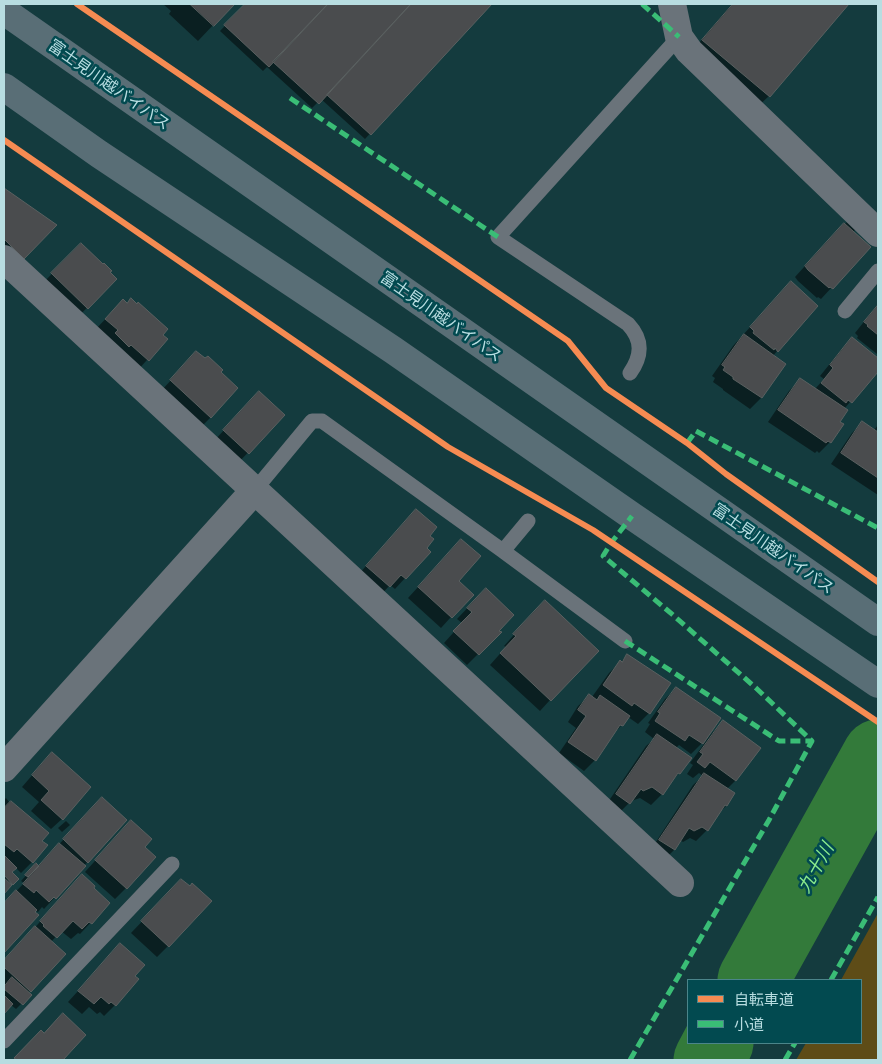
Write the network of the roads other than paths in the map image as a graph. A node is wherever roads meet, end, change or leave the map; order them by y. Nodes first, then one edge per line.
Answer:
1 (672, 4) edge
2 (4, 11) edge
3 (679, 37) junction
4 (4, 87) edge
5 (878, 233) edge
6 (4, 259) edge
7 (878, 271) edge
8 (845, 311) dead end
9 (630, 374) dead end
10 (254, 491) junction
11 (528, 521) dead end
12 (503, 551) junction
13 (878, 622) edge
14 (625, 641) dead end
15 (878, 684) edge
16 (4, 768) edge
17 (172, 864) dead end
18 (680, 883) dead end
19 (4, 1041) edge

1 - 3 street
2 - 13 highway, 富士見川越バイパス
3 - 5 street
3 - 9 lane
4 - 15 highway
6 - 10 street
7 - 8 lane
10 - 12 lane
10 - 16 street
10 - 18 street
11 - 12 lane
12 - 14 lane
17 - 19 lane

